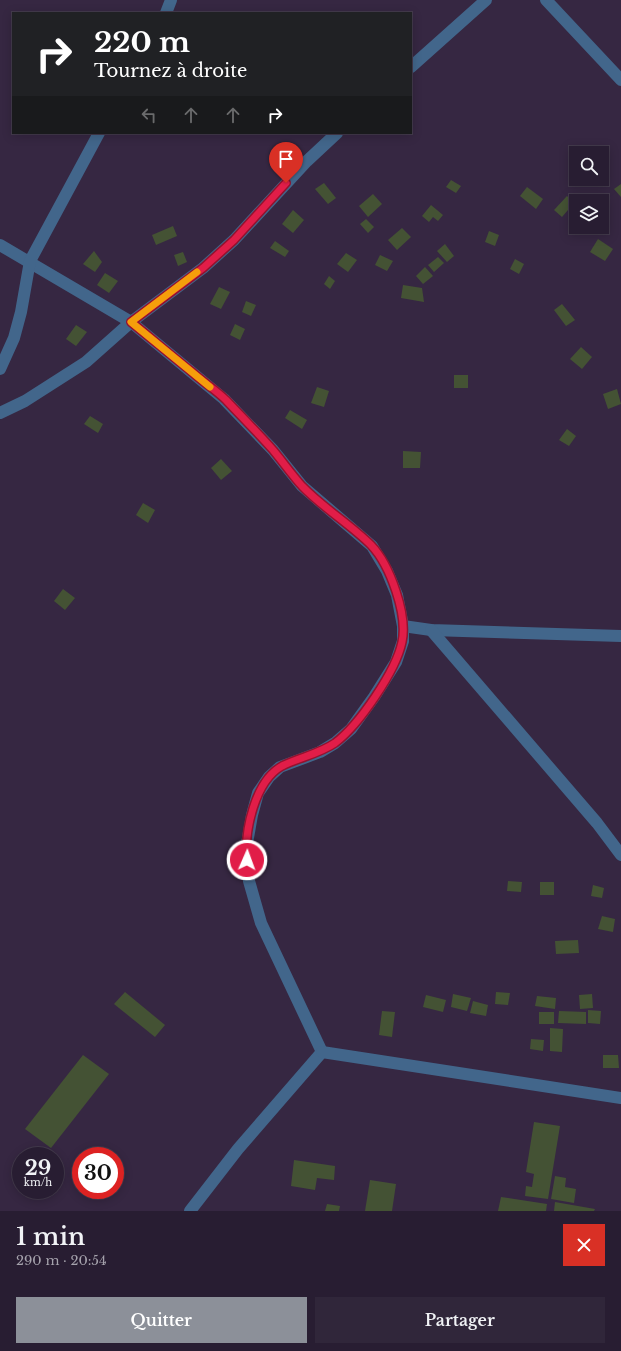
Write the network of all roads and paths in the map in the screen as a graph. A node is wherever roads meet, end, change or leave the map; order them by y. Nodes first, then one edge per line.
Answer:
1 (171, 0) edge
2 (486, 0) edge
3 (546, 0) edge
4 (166, 12) edge
5 (412, 66) edge
6 (621, 80) edge
7 (98, 134) edge
8 (336, 134) edge
9 (0, 245) edge
10 (30, 261) junction
11 (131, 322) junction
12 (0, 369) edge
13 (0, 413) edge
14 (403, 626) junction
15 (432, 630) junction
16 (621, 636) edge
17 (621, 855) edge
18 (322, 1052) junction
19 (621, 1098) edge
20 (190, 1211) edge

1 - 4 street
2 - 5 street
3 - 6 street
7 - 10 street
8 - 11 street
9 - 10 street
10 - 11 street
10 - 12 street
11 - 13 street
11 - 14 street
14 - 15 street
14 - 18 street
15 - 16 street
15 - 17 street
18 - 19 street
18 - 20 street

